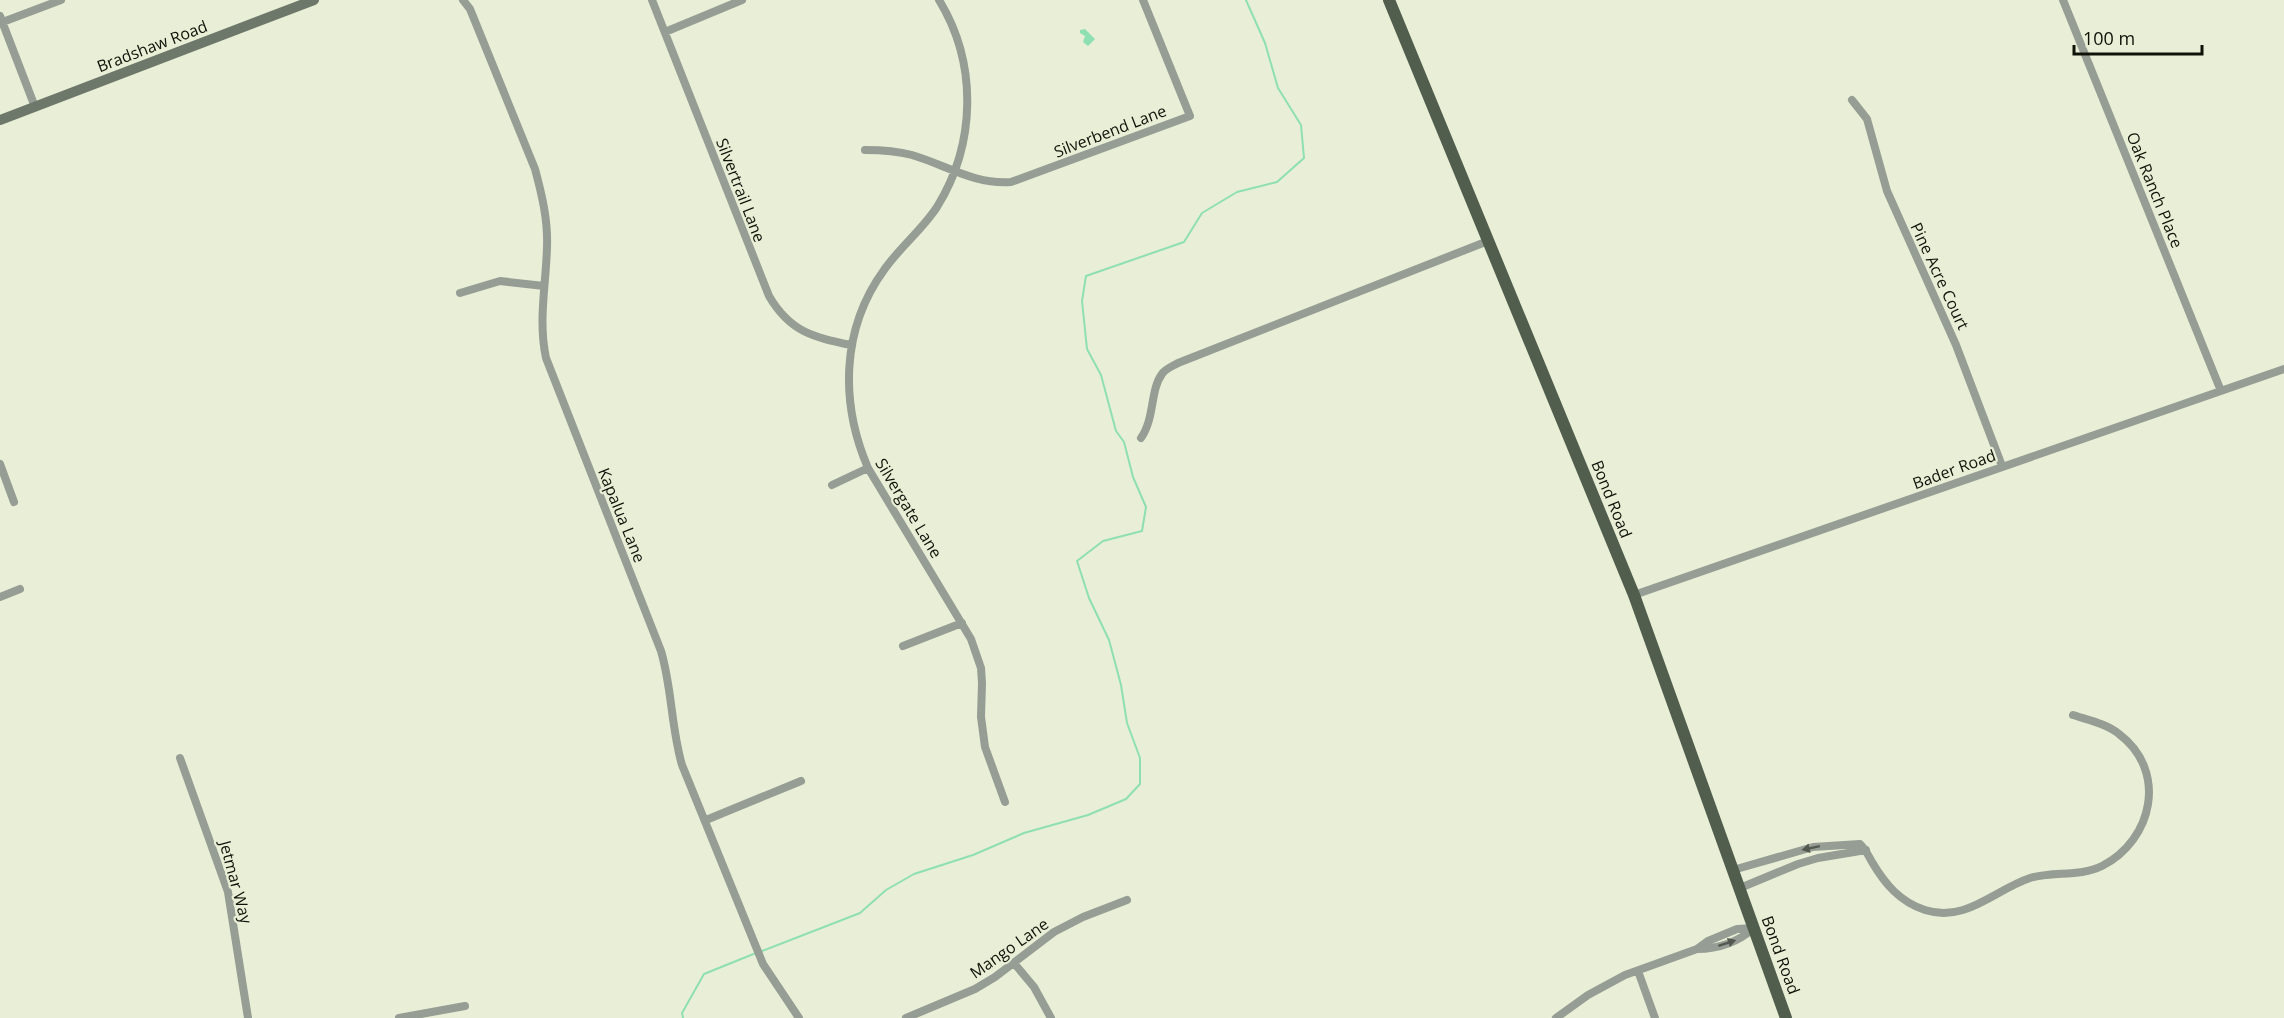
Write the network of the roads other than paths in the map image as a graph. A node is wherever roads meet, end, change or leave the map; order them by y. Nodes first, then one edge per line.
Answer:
1 (60, 0) edge
2 (314, 0) edge
3 (463, 0) edge
4 (652, 0) edge
5 (742, 0) edge
6 (939, 0) edge
7 (1143, 0) edge
8 (1389, 0) edge
9 (2063, 0) edge
10 (470, 4) edge
11 (1, 20) edge
12 (665, 32) junction
13 (1852, 100) dead end
14 (35, 106) junction
15 (0, 120) edge
16 (865, 150) dead end
17 (955, 171) junction
18 (1488, 241) junction
19 (544, 286) junction
20 (459, 293) dead end
21 (851, 345) junction
22 (2284, 369) edge
23 (2221, 391) junction
24 (1141, 438) dead end
25 (0, 464) edge
26 (2002, 466) junction
27 (868, 468) junction
28 (832, 485) dead end
29 (14, 502) dead end
30 (20, 589) dead end
31 (1634, 595) junction
32 (0, 597) edge
33 (962, 623) junction
34 (903, 646) dead end
35 (2073, 715) dead end
36 (180, 758) dead end
37 (801, 781) dead end
38 (1005, 802) dead end
39 (706, 820) junction
40 (1866, 850) junction
41 (1733, 870) junction
42 (1740, 888) junction
43 (1127, 900) dead end
44 (1754, 928) junction
45 (1014, 963) junction
46 (1638, 971) junction
47 (465, 1006) dead end
48 (248, 1018) edge
49 (399, 1018) edge
50 (799, 1018) edge
51 (906, 1018) edge
52 (1051, 1018) edge
53 (1556, 1018) edge
54 (1655, 1018) edge
55 (1786, 1018) edge

1 - 11 street
2 - 14 main road, Bradshaw Road
3 - 10 street, Kapalua Lane
4 - 12 street, Silvertrail Lane
5 - 12 street
6 - 17 street, Silvergate Lane
7 - 17 street, Silverbend Lane
8 - 18 main road, Bond Road
9 - 23 street, Oak Ranch Place
10 - 19 street, Kapalua Lane
11 - 14 street
12 - 21 street, Silvertrail Lane
13 - 26 street, Pine Acre Court
14 - 15 main road, Bradshaw Road
16 - 17 street
17 - 21 street, Silvergate Lane
18 - 24 street
18 - 31 main road, Bond Road
19 - 20 street
19 - 39 street, Kapalua Lane
21 - 27 street, Silvergate Lane
22 - 23 street, Bader Road
23 - 26 street, Bader Road
25 - 29 street
26 - 31 street, Bader Road
27 - 28 street
27 - 33 street, Silvergate Lane
30 - 32 street
31 - 41 main road, Bond Road
33 - 34 street
33 - 38 street, Silvergate Lane
35 - 40 street
36 - 48 street, Jetmar Way
37 - 39 street
39 - 50 street, Kapalua Lane
40 -> 41 street
40 - 42 street
41 - 42 main road, Bond Road
42 - 44 main road, Bond Road
43 - 45 street, Mango Lane
44 - 46 street
44 - 55 main road, Bond Road
45 - 51 street, Mango Lane
45 - 52 street
46 - 53 street
46 - 54 street
47 - 49 street

